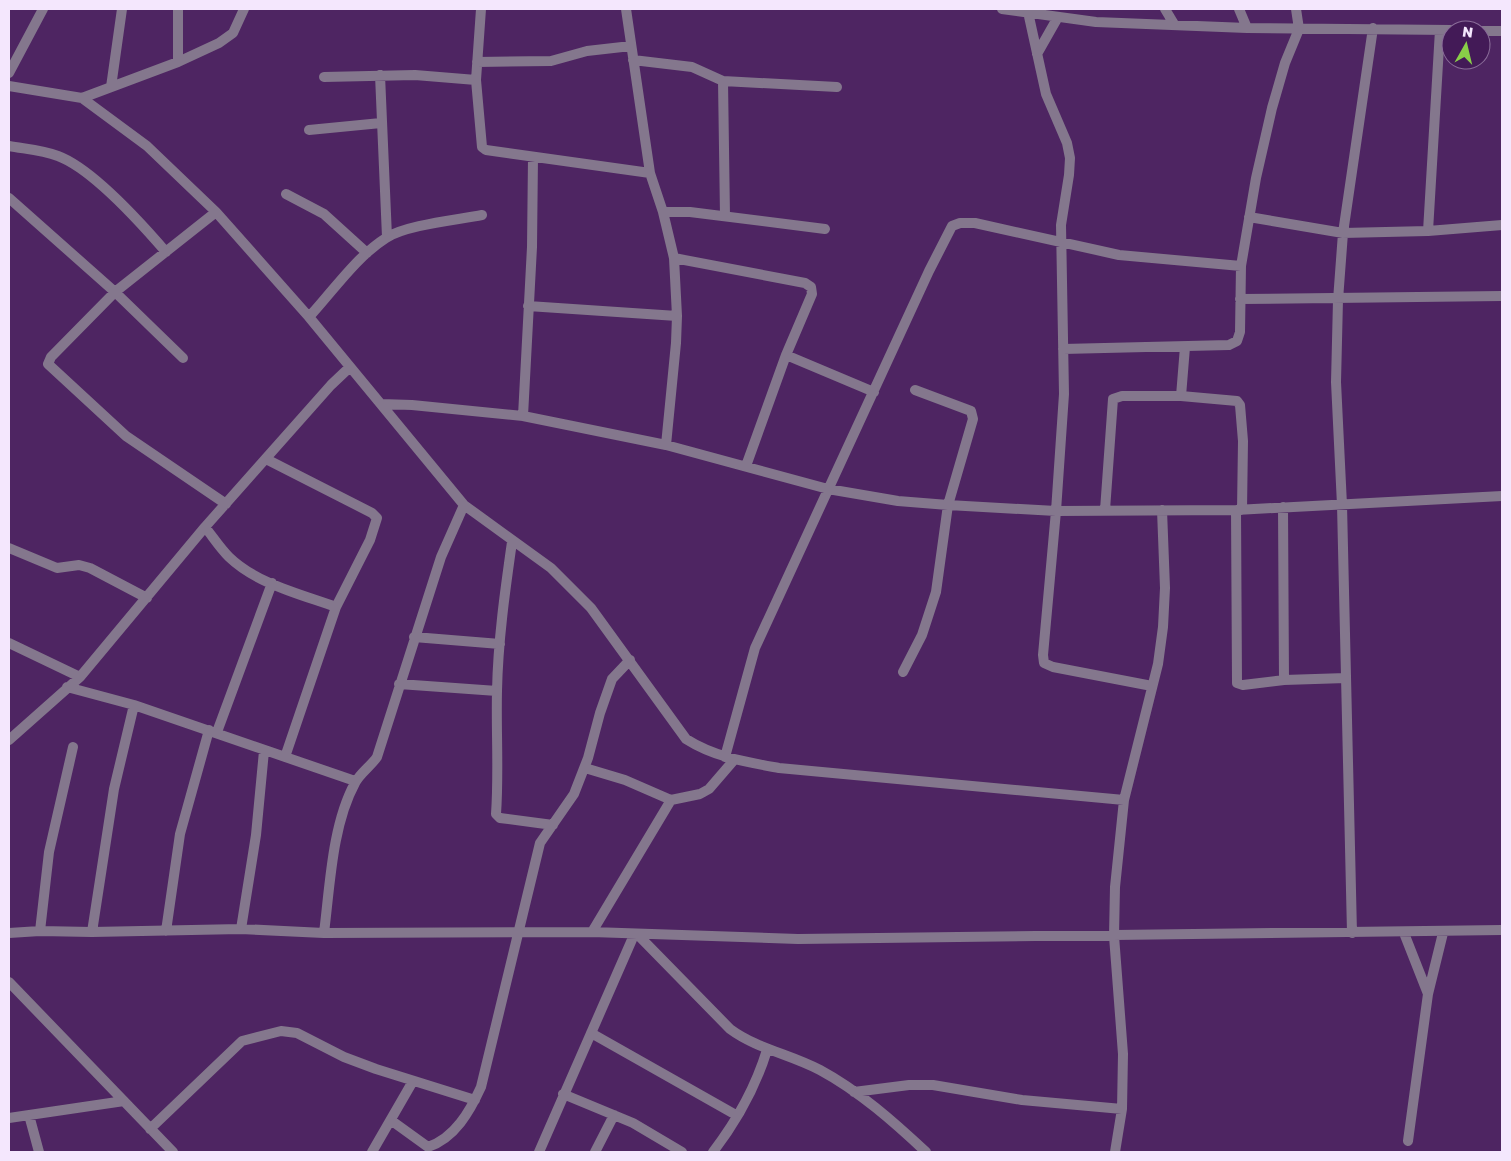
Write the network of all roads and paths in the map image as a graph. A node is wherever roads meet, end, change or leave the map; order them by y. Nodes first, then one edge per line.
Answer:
1 (43, 9) edge
2 (122, 9) edge
3 (178, 9) edge
4 (244, 9) edge
5 (481, 9) edge
6 (626, 9) edge
7 (1002, 9) edge
8 (1165, 9) edge
9 (1239, 9) edge
10 (1296, 9) edge
11 (1028, 12) junction
12 (1058, 17) junction
13 (1174, 24) junction
14 (1247, 28) junction
15 (1374, 28) junction
16 (1299, 29) junction
17 (1440, 30) joint
18 (632, 46) junction
19 (1037, 54) junction
20 (633, 60) junction
21 (178, 62) junction
22 (476, 62) junction
23 (9, 73) edge
24 (380, 75) junction
25 (324, 77) dead end
26 (476, 80) junction
27 (722, 81) junction
28 (9, 86) edge
29 (111, 87) junction
30 (837, 87) dead end
31 (82, 98) junction
32 (381, 122) junction
33 (309, 130) dead end
34 (9, 146) edge
35 (533, 157) junction
36 (650, 173) junction
37 (286, 194) dead end
38 (9, 198) edge
39 (216, 212) junction
40 (663, 212) junction
41 (482, 215) dead end
42 (724, 216) junction
43 (1249, 217) junction
44 (1502, 225) edge
45 (825, 229) dead end
46 (1428, 231) junction
47 (1343, 233) junction
48 (387, 237) junction
49 (1063, 243) junction
50 (166, 252) junction
51 (367, 253) junction
52 (674, 258) junction
53 (1241, 266) junction
54 (115, 292) junction
55 (1502, 296) edge
56 (1240, 299) junction
57 (1338, 300) junction
58 (528, 306) junction
59 (677, 316) junction
60 (309, 317) junction
61 (1185, 347) junction
62 (1063, 349) junction
63 (786, 355) junction
64 (183, 358) dead end
65 (350, 367) junction
66 (915, 390) dead end
67 (874, 392) junction
68 (1181, 396) junction
69 (381, 404) junction
70 (523, 416) junction
71 (666, 445) junction
72 (266, 458) junction
73 (746, 466) junction
74 (828, 489) junction
75 (1502, 496) edge
76 (226, 504) junction
77 (1342, 504) junction
78 (464, 505) junction
79 (948, 505) junction
80 (1284, 507) junction
81 (1105, 510) junction
82 (1162, 510) junction
83 (1239, 510) junction
84 (1056, 511) junction
85 (205, 527) junction
86 (512, 542) junction
87 (9, 548) edge
88 (272, 584) junction
89 (147, 598) junction
90 (336, 607) junction
91 (414, 637) junction
92 (9, 643) edge
93 (500, 644) junction
94 (630, 660) junction
95 (903, 672) dead end
96 (80, 677) junction
97 (1346, 678) junction
98 (1284, 680) junction
99 (399, 684) junction
100 (1152, 686) junction
101 (67, 687) junction
102 (497, 691) junction
103 (134, 705) junction
104 (213, 731) junction
105 (9, 740) edge
106 (73, 747) dead end
107 (264, 751) junction
108 (285, 757) junction
109 (730, 758) junction
110 (585, 768) junction
111 (355, 781) junction
112 (671, 800) junction
113 (1124, 800) junction
114 (553, 825) junction
115 (241, 929) junction
116 (40, 930) junction
117 (1502, 930) edge
118 (166, 931) junction
119 (92, 932) junction
120 (519, 932) junction
121 (592, 932) junction
122 (9, 933) edge
123 (324, 933) junction
124 (1352, 933) junction
125 (1404, 933) junction
126 (1443, 933) junction
127 (636, 935) junction
128 (1114, 936) junction
129 (9, 982) edge
130 (1428, 994) junction
131 (591, 1034) junction
132 (768, 1050) junction
133 (413, 1081) junction
134 (854, 1092) junction
135 (564, 1094) junction
136 (475, 1100) junction
137 (124, 1101) junction
138 (1122, 1109) junction
139 (29, 1115) junction
140 (614, 1115) junction
141 (736, 1115) junction
142 (9, 1118) edge
143 (392, 1121) junction
144 (150, 1129) junction
145 (1408, 1141) dead end
146 (39, 1152) edge
147 (173, 1152) edge
148 (372, 1152) edge
149 (539, 1152) edge
150 (595, 1152) edge
151 (682, 1152) edge
152 (713, 1152) edge
153 (926, 1152) edge
154 (1115, 1152) edge

1 - 23 street
2 - 29 street
3 - 21 street
4 - 21 street
5 - 22 street
6 - 18 street
7 - 11 street
8 - 13 street
9 - 14 street
10 - 16 street
11 - 12 street
11 - 19 street
12 - 13 street
12 - 19 street
13 - 14 street
14 - 16 street
15 - 16 street
15 - 17 street
15 - 47 street
16 - 43 street
17 - 46 street
18 - 20 street
18 - 22 street
19 - 49 street
20 - 27 street
20 - 36 street
21 - 29 street
22 - 26 street
24 - 25 street
24 - 26 street
24 - 32 street
26 - 35 street
27 - 30 street
27 - 42 street
28 - 31 street
29 - 31 street
31 - 39 street
32 - 33 street
32 - 48 street
34 - 50 street
35 - 36 street
35 - 58 street
36 - 40 street
37 - 51 street
38 - 54 street
39 - 50 street
39 - 60 street
40 - 42 street
40 - 52 street
41 - 48 street
42 - 45 street
43 - 47 street
43 - 53 street
44 - 46 street
46 - 47 street
47 - 57 street
48 - 51 street
49 - 53 street
49 - 62 street
49 - 67 street
50 - 54 street
51 - 60 street
52 - 59 street
52 - 63 street
53 - 56 street
54 - 64 street
54 - 76 street
55 - 57 street
56 - 57 street
56 - 61 street
57 - 77 street
58 - 59 street
58 - 70 street
59 - 71 street
60 - 65 street
61 - 62 street
61 - 68 street
62 - 84 street
63 - 67 street
63 - 73 street
65 - 69 street
65 - 72 street
66 - 79 street
67 - 74 street
68 - 81 street
68 - 83 street
69 - 70 street
69 - 78 street
70 - 71 street
71 - 73 street
72 - 76 street
72 - 90 street
73 - 74 street
74 - 79 street
74 - 109 street
75 - 77 street
76 - 85 street
77 - 80 street
77 - 97 street
78 - 86 street
78 - 91 street
79 - 84 street
79 - 95 street
80 - 83 street
80 - 98 street
81 - 82 street
81 - 84 street
82 - 83 street
82 - 100 street
83 - 98 street
84 - 100 street
85 - 88 street
85 - 89 street
86 - 93 street
86 - 94 street
87 - 89 street
88 - 90 street
88 - 104 street
89 - 96 street
90 - 108 street
91 - 93 street
91 - 99 street
92 - 96 street
93 - 102 street
94 - 109 street
94 - 110 street
96 - 101 street
97 - 98 street
97 - 124 street
99 - 102 street
99 - 111 street
100 - 113 street
101 - 103 street
101 - 105 street
102 - 114 street
103 - 104 street
103 - 119 street
104 - 107 street
104 - 118 street
106 - 116 street
107 - 108 street
107 - 115 street
108 - 111 street
109 - 112 street
109 - 113 street
110 - 112 street
110 - 114 street
111 - 123 street
112 - 121 street
113 - 128 street
114 - 120 street
115 - 118 street
115 - 123 street
116 - 119 street
116 - 122 street
117 - 126 street
118 - 119 street
120 - 121 street
120 - 123 street
120 - 136 street
121 - 127 street
124 - 125 street
124 - 128 street
125 - 126 street
125 - 130 street
126 - 130 street
127 - 128 street
127 - 131 street
127 - 132 street
128 - 138 street
129 - 137 street
130 - 145 street
131 - 135 street
131 - 141 street
132 - 134 street
132 - 141 street
133 - 136 street
133 - 143 street
133 - 144 street
134 - 138 street
134 - 153 street
135 - 140 street
135 - 149 street
136 - 143 street
137 - 139 street
137 - 144 street
138 - 154 street
139 - 142 street
139 - 146 street
140 - 150 street
140 - 151 street
141 - 152 street
143 - 148 street
144 - 147 street

